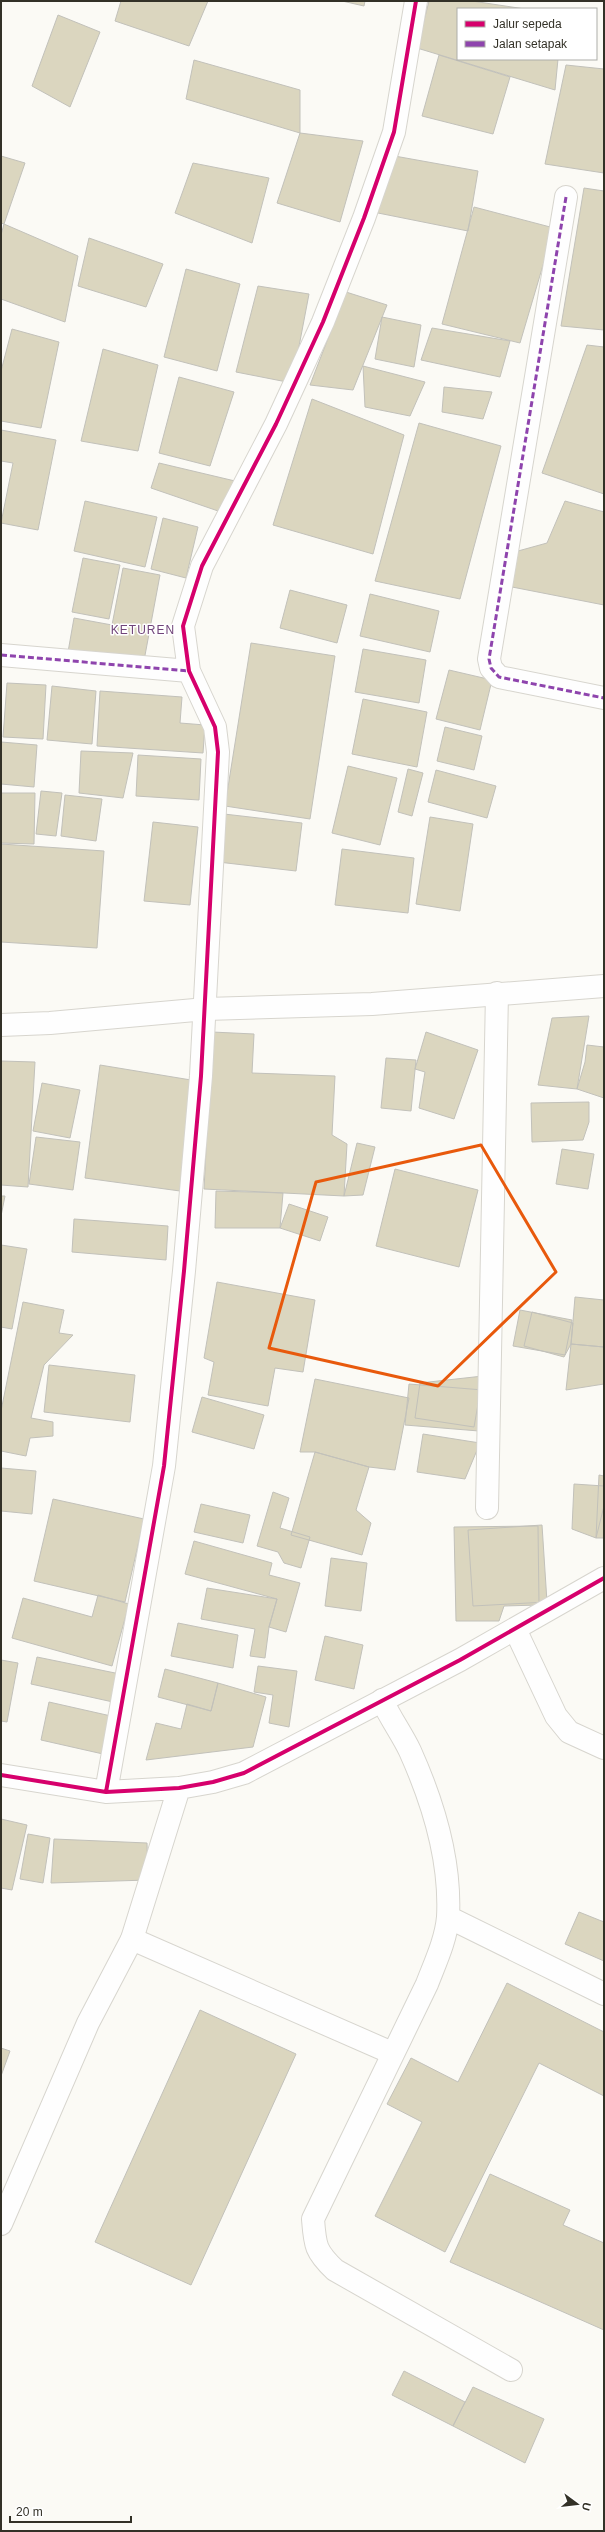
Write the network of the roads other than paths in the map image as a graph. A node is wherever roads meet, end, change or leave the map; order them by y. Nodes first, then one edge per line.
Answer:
1 (416, 1) edge
2 (566, 197) dead end
3 (1, 655) edge
4 (189, 671) junction
5 (604, 698) edge
6 (604, 986) edge
7 (497, 993) junction
8 (205, 1001) junction
9 (1, 1025) edge
10 (487, 1508) dead end
11 (604, 1578) edge
12 (519, 1638) junction
13 (385, 1707) junction
14 (604, 1748) edge
15 (1, 1775) edge
16 (179, 1788) junction
17 (106, 1792) junction
18 (448, 1917) junction
19 (132, 1939) junction
20 (604, 1994) edge
21 (392, 2053) junction
22 (1, 2224) edge
23 (511, 2370) dead end

1 - 4 street
2 - 5 street
3 - 4 street
4 - 8 street
6 - 7 street
7 - 8 street
7 - 10 street
8 - 9 street
8 - 17 street
11 - 12 street
12 - 13 street
12 - 14 street
13 - 16 street
13 - 18 street
15 - 17 street
16 - 17 street
16 - 19 street
18 - 20 street
18 - 21 street
19 - 21 street
19 - 22 street
21 - 23 street

